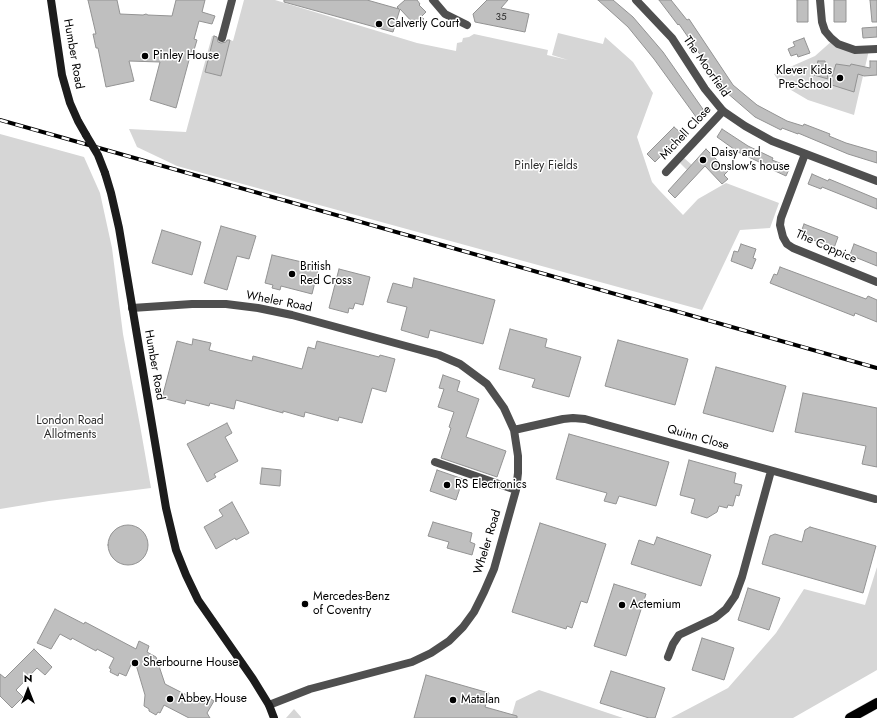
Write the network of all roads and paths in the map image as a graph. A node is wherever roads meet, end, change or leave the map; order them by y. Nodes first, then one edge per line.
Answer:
1 (51, 0) edge
2 (232, 0) edge
3 (433, 0) edge
4 (636, 0) edge
5 (820, 0) edge
6 (467, 25) dead end
7 (222, 38) dead end
8 (877, 49) edge
9 (723, 111) junction
10 (805, 154) junction
11 (666, 172) dead end
12 (877, 181) edge
13 (877, 282) edge
14 (132, 308) junction
15 (514, 430) junction
16 (434, 462) dead end
17 (771, 471) junction
18 (516, 490) junction
19 (875, 500) dead end
20 (668, 657) dead end
21 (877, 703) edge
22 (269, 705) junction
23 (274, 718) edge
24 (850, 718) edge

1 - 14 main road, Humber Road, bridge
2 - 7 street
3 - 6 street
4 - 9 street, The Moorfield
5 - 8 street
9 - 10 street, The Moorfield
9 - 11 street, Michell Close
10 - 12 street, The Moorfield
10 - 13 street, The Coppice
14 - 15 street, Wheler Road
14 - 22 main road, Humber Road
15 - 17 street, Quinn Close
15 - 18 street, Wheler Road
16 - 18 street
17 - 19 street, Quinn Close
17 - 20 street
18 - 22 street, Wheler Road
21 - 24 main road
22 - 23 main road, Humber Road

